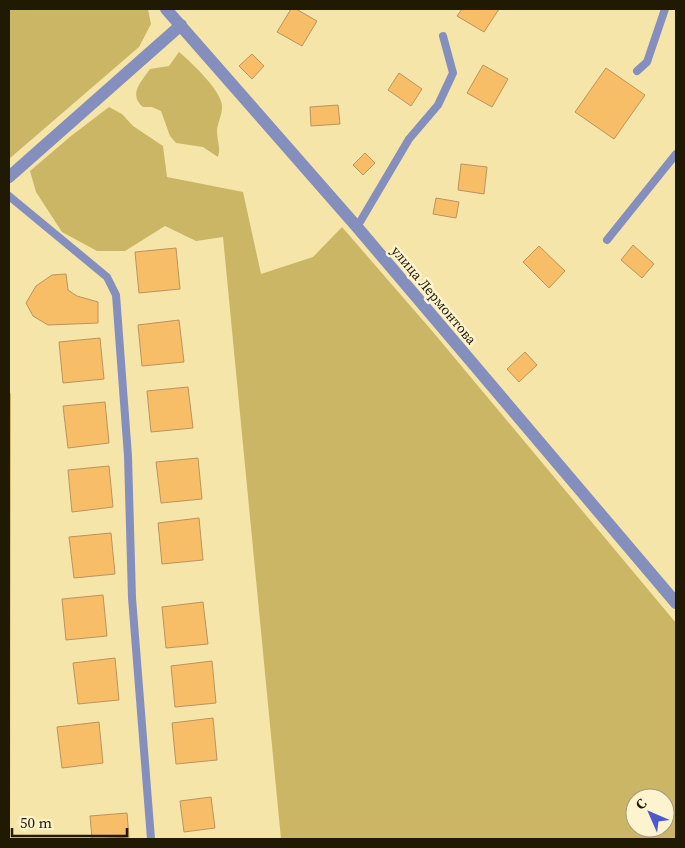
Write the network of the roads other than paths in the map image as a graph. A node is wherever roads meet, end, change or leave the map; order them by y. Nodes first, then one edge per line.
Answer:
1 (166, 9) edge
2 (665, 9) edge
3 (181, 25) junction
4 (442, 36) dead end
5 (638, 71) dead end
6 (676, 154) edge
7 (9, 177) edge
8 (9, 196) edge
9 (357, 227) junction
10 (606, 240) dead end
11 (676, 603) edge
12 (152, 839) edge

1 - 3 street, улица Лермонтова
2 - 5 lane
3 - 7 street
3 - 9 street, улица Лермонтова
4 - 9 lane
6 - 10 lane
8 - 12 lane
9 - 11 street, улица Лермонтова

